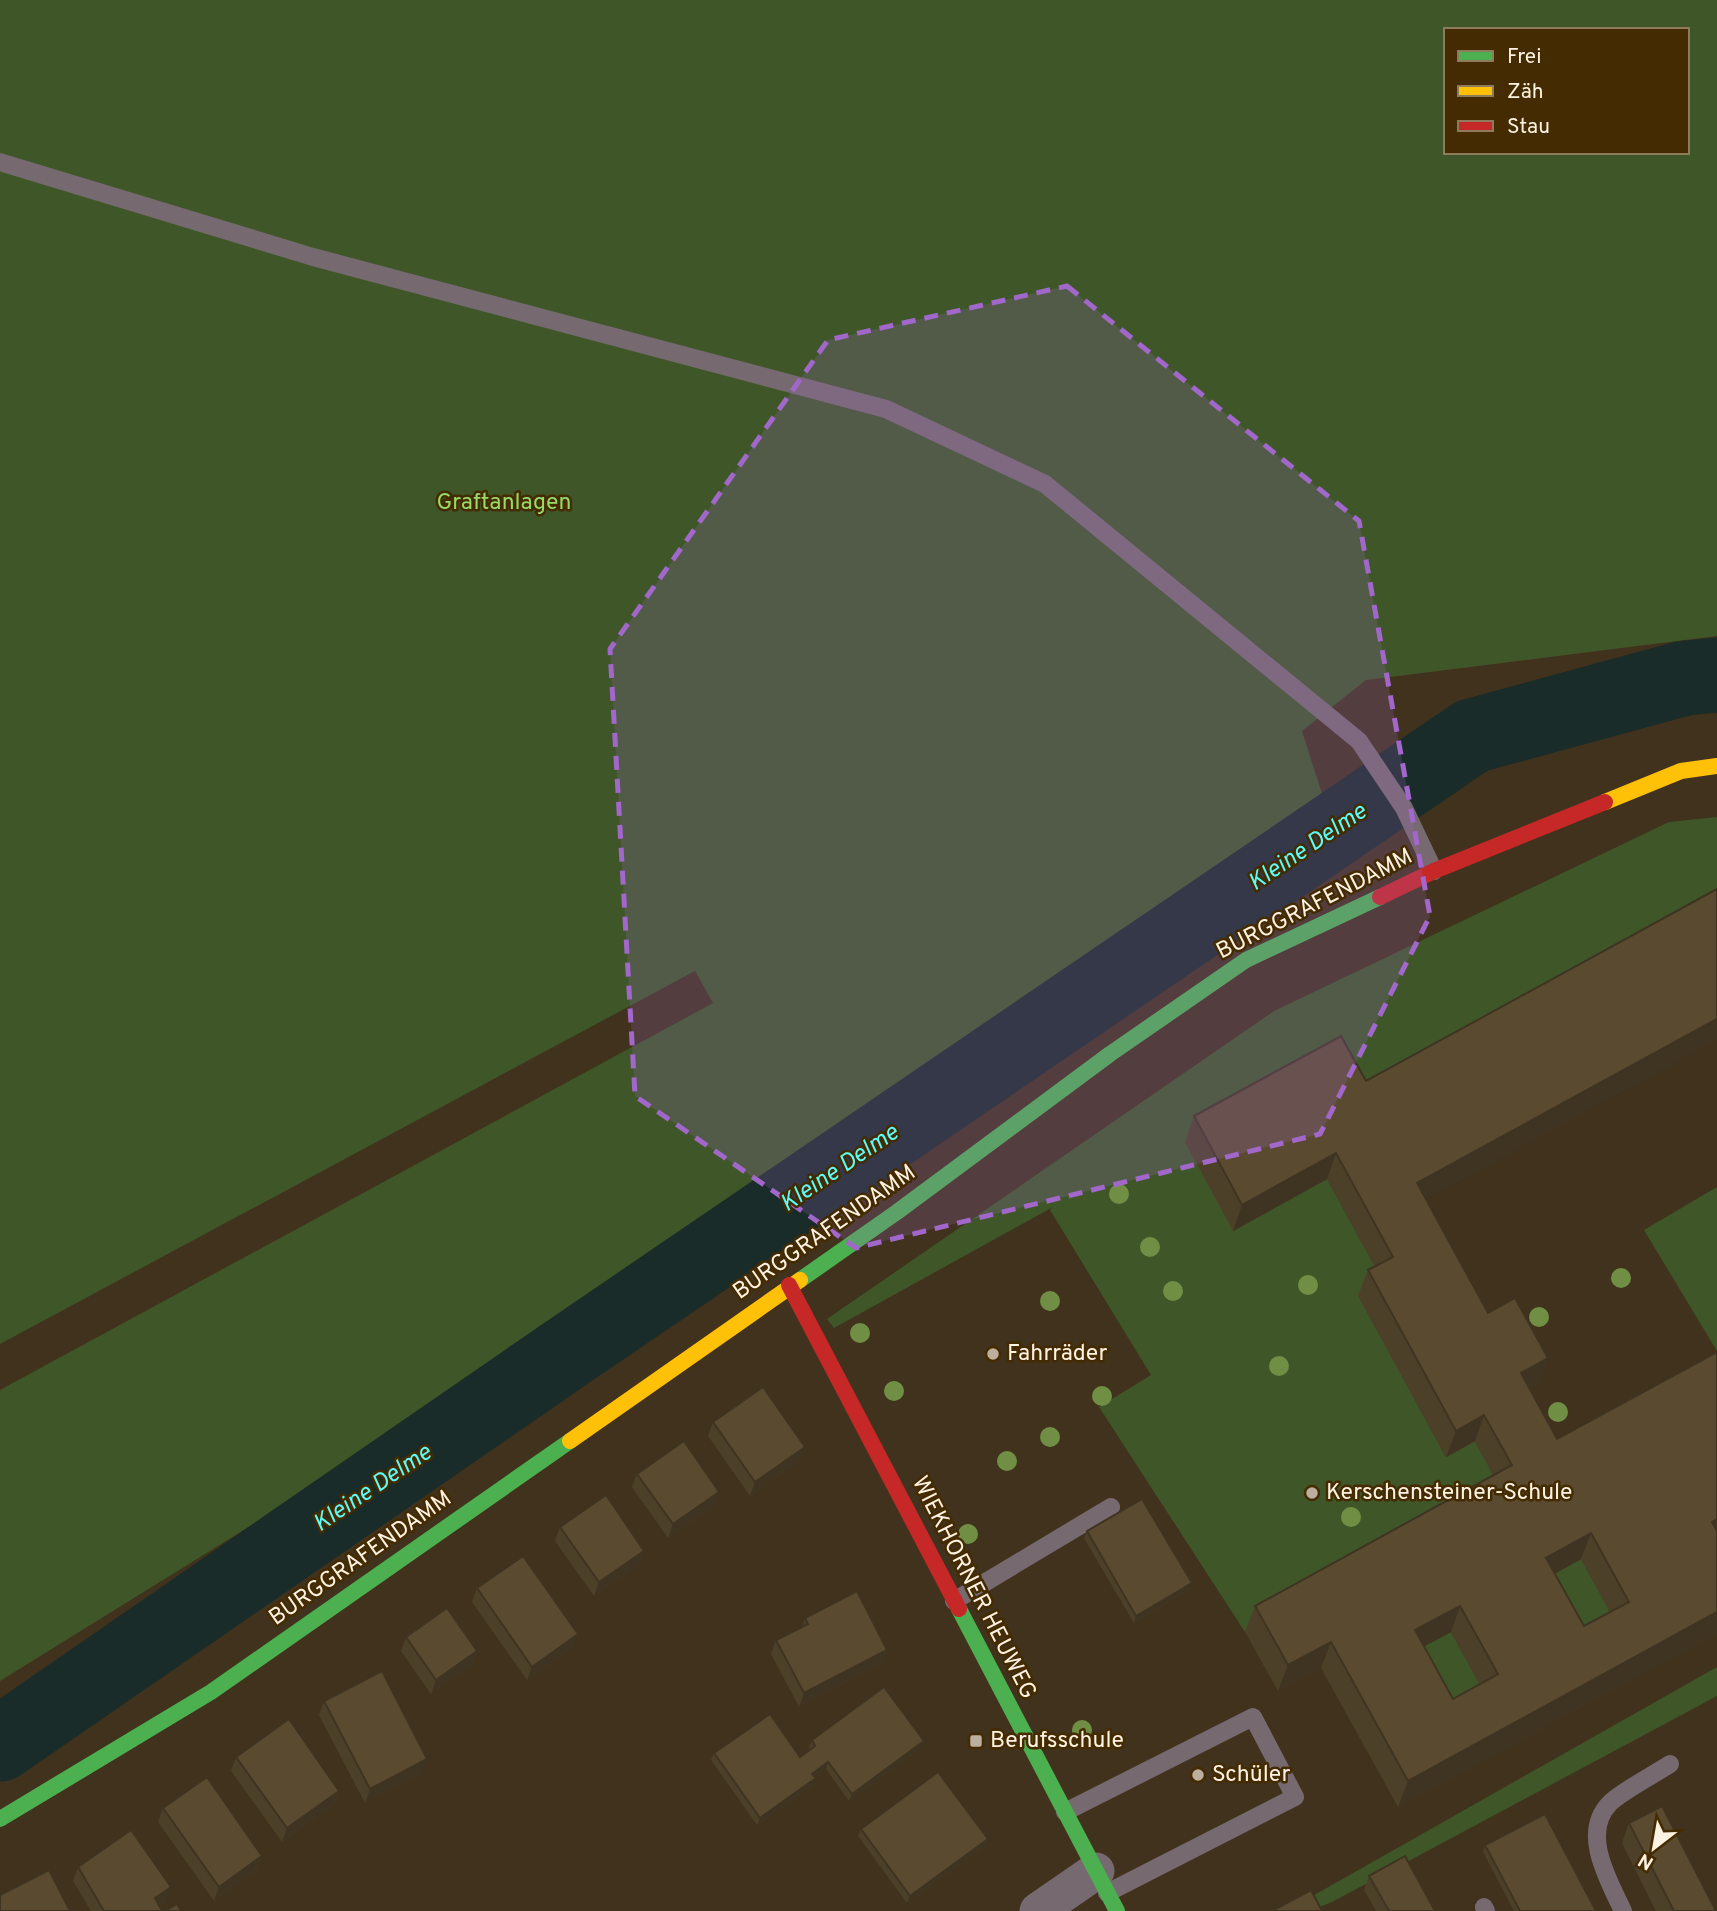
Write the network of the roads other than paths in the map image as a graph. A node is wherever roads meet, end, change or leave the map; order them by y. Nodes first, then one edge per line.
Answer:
1 (0, 162) edge
2 (1717, 766) edge
3 (1434, 871) junction
4 (789, 1285) junction
5 (1111, 1507) dead end
6 (954, 1601) junction
7 (1670, 1764) dead end
8 (1065, 1812) junction
9 (0, 1819) edge
10 (1102, 1882) junction
11 (1038, 1911) edge
12 (1117, 1911) edge
13 (1623, 1911) edge

1 - 3 lane
2 - 3 street, BURGGRAFENDAMM
3 - 4 street, BURGGRAFENDAMM
4 - 6 street, WIEKHORNER HEUWEG
4 - 9 street, BURGGRAFENDAMM
5 - 6 lane
6 - 8 street, WIEKHORNER HEUWEG
7 - 13 lane
8 - 10 street, WIEKHORNER HEUWEG
8 - 10 lane
10 - 11 street
10 - 12 street, WIEKHORNER HEUWEG

